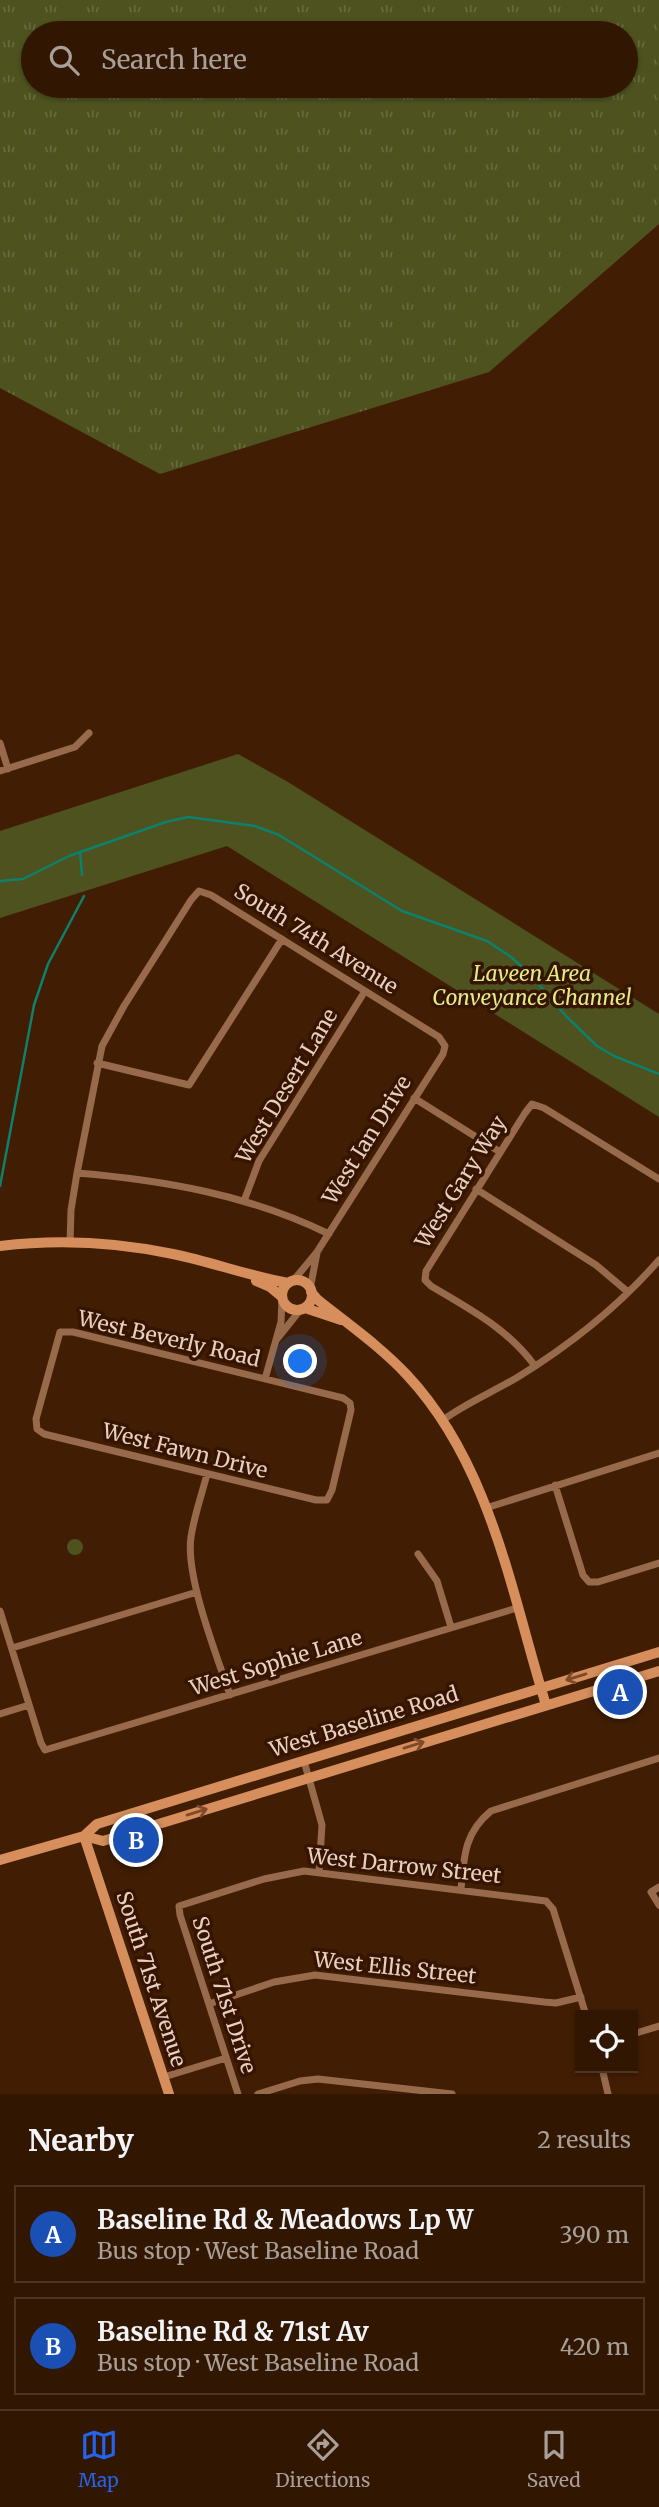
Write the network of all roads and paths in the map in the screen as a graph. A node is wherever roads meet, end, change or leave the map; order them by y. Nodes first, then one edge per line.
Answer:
1 (89, 733) dead end
2 (0, 743) edge
3 (4, 770) edge
4 (282, 939) junction
5 (365, 991) junction
6 (445, 1046) joint
7 (97, 1063) junction
8 (414, 1098) junction
9 (500, 1152) junction
10 (77, 1173) junction
11 (659, 1180) edge
12 (476, 1189) junction
13 (244, 1202) junction
14 (329, 1234) junction
15 (70, 1243) junction
16 (0, 1247) edge
17 (317, 1252) junction
18 (659, 1260) edge
19 (244, 1273) junction
20 (291, 1282) junction
21 (311, 1291) junction
22 (628, 1292) junction
23 (282, 1299) junction
24 (303, 1309) junction
25 (341, 1320) junction
26 (277, 1339) junction
27 (535, 1366) junction
28 (265, 1379) junction
29 (443, 1420) junction
30 (37, 1429) joint
31 (659, 1453) edge
32 (208, 1474) junction
33 (555, 1485) junction
34 (327, 1500) joint
35 (486, 1508) junction
36 (418, 1554) dead end
37 (659, 1563) edge
38 (197, 1591) junction
39 (517, 1608) junction
40 (0, 1611) edge
41 (451, 1628) junction
42 (12, 1648) junction
43 (659, 1652) edge
44 (659, 1671) edge
45 (540, 1688) junction
46 (230, 1695) junction
47 (29, 1705) junction
48 (546, 1705) junction
49 (0, 1714) edge
50 (659, 1758) edge
51 (304, 1761) junction
52 (309, 1777) junction
53 (84, 1836) junction
54 (0, 1860) edge
55 (320, 1872) junction
56 (659, 1887) edge
57 (461, 1889) junction
58 (659, 1905) edge
59 (179, 1906) joint
60 (581, 1997) junction
61 (209, 2004) junction
62 (585, 2010) edge
63 (659, 2026) edge
64 (638, 2032) edge
65 (226, 2058) junction
66 (603, 2073) edge
67 (164, 2077) junction
68 (393, 2091) edge
69 (169, 2094) edge
70 (238, 2094) edge
71 (258, 2094) edge
72 (452, 2094) edge
73 (608, 2094) edge

1 - 3 street
2 - 3 street
4 - 5 street, South 74th Avenue
4 - 7 street
4 - 7 street, South 74th Avenue
5 - 6 street, South 74th Avenue
5 - 13 street, West Desert Lane
6 - 8 street, West Ian Drive
7 - 10 street
8 - 9 street
8 - 14 street, West Ian Drive
9 - 11 street, West Gary Way
9 - 12 street, West Gary Way
10 - 13 street
10 - 15 street
12 - 22 street
12 - 27 street, West Gary Way
13 - 14 street
14 - 17 street, West Ian Drive
15 - 16 main road
15 - 19 main road
17 - 20 street, West Ian Drive
17 - 21 street, West Ian Drive
18 - 22 street
19 - 20 main road
19 - 23 main road
20 - 21 main road
20 - 23 main road
21 - 24 main road
21 - 25 main road
22 - 27 street
23 - 24 main road
23 - 26 street
24 - 25 main road
24 - 26 street
25 - 29 main road
26 - 28 street
27 - 29 street
28 - 30 street, West Beverly Road
28 - 34 street, West Beverly Road
29 - 35 main road
30 - 32 street, West Fawn Drive
31 - 33 street
32 - 34 street, West Fawn Drive
32 - 38 street
33 - 35 street
33 - 37 street
35 - 39 main road
36 - 41 street
38 - 42 street
38 - 46 street
39 - 41 street, West Sophie Lane
39 - 45 main road
40 - 42 street
41 - 46 street, West Sophie Lane
42 - 47 street
43 -> 45 main road, West Baseline Road
44 - 48 main road, West Baseline Road
45 - 48 main road
45 - 51 main road, West Baseline Road
46 - 47 street, West Sophie Lane
47 - 49 street
52 -> 48 main road, West Baseline Road
50 - 57 street
51 - 52 street
51 - 53 main road, West Baseline Road
53 -> 52 main road, West Baseline Road
52 - 55 street
53 - 54 main road, West Baseline Road
53 - 67 main road, South 71st Avenue
55 - 57 street, West Darrow Street
55 - 59 street, West Darrow Street
56 - 58 street
57 - 60 street, West Darrow Street
59 - 61 street, South 71st Drive
60 - 61 street, West Ellis Street
60 - 62 street
61 - 65 street, South 71st Drive
63 - 64 street
65 - 67 street
65 - 70 street, South 71st Drive
66 - 73 street
67 - 69 main road, South 71st Avenue
68 - 71 street
68 - 72 street

